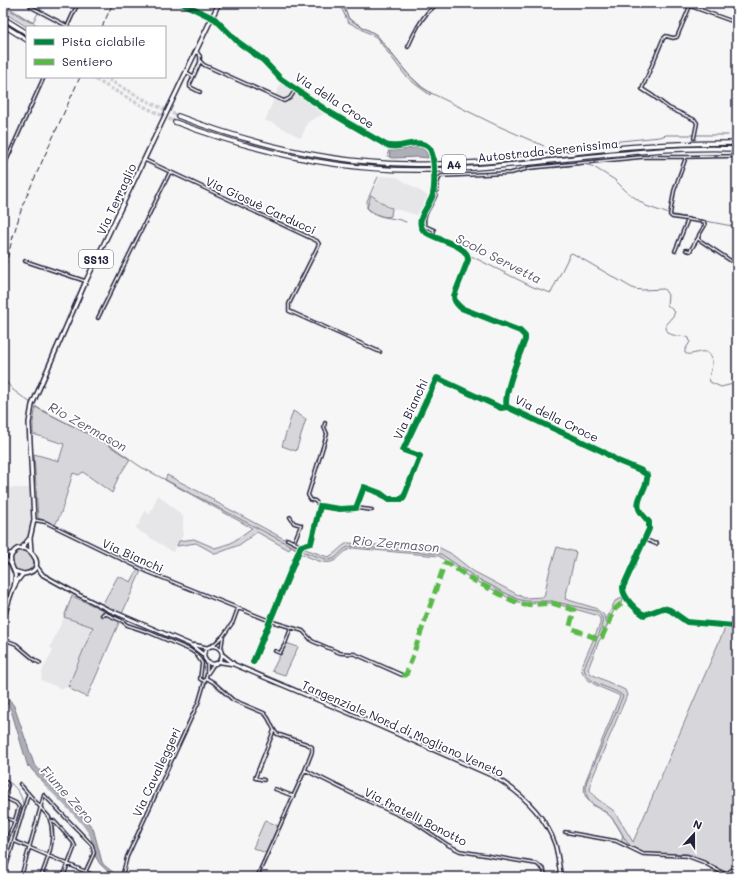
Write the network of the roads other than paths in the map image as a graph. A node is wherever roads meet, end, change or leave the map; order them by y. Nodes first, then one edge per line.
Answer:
1 (29, 3) edge
2 (78, 3) edge
3 (182, 3) edge
4 (219, 3) edge
5 (437, 3) edge
6 (691, 3) edge
7 (690, 6) junction
8 (212, 17) junction
9 (3, 18) edge
10 (737, 23) edge
11 (3, 25) edge
12 (65, 26) edge
13 (67, 26) edge
14 (26, 32) edge
15 (26, 39) edge
16 (408, 47) dead end
17 (196, 51) junction
18 (200, 62) junction
19 (186, 72) junction
20 (193, 76) junction
21 (44, 78) edge
22 (296, 89) junction
23 (200, 92) dead end
24 (178, 116) tunnel mouth
25 (175, 122) tunnel mouth
26 (694, 136) dead end
27 (737, 143) edge
28 (737, 149) edge
29 (737, 156) edge
30 (686, 157) junction
31 (3, 158) edge
32 (433, 159) dead end
33 (7, 160) junction
34 (144, 160) junction
35 (3, 168) edge
36 (170, 172) junction
37 (433, 173) dead end
38 (688, 219) junction
39 (433, 236) junction
40 (698, 237) junction
41 (686, 250) dead end
42 (675, 251) dead end
43 (24, 261) dead end
44 (737, 265) edge
45 (86, 282) junction
46 (98, 318) dead end
47 (380, 352) dead end
48 (507, 407) junction
49 (325, 423) dead end
50 (320, 506) junction
51 (356, 508) junction
52 (372, 510) dead end
53 (290, 517) dead end
54 (34, 520) junction
55 (30, 538) junction
56 (287, 539) dead end
57 (644, 539) junction
58 (294, 542) junction
59 (657, 543) dead end
60 (301, 547) junction
61 (22, 549) junction
62 (31, 551) junction
63 (14, 552) junction
64 (3, 556) edge
65 (11, 564) junction
66 (36, 564) junction
67 (14, 571) junction
68 (29, 573) junction
69 (23, 574) junction
70 (43, 575) junction
71 (14, 587) junction
72 (238, 608) junction
73 (102, 615) dead end
74 (3, 620) edge
75 (270, 621) junction
76 (737, 627) edge
77 (291, 628) junction
78 (223, 636) junction
79 (3, 639) edge
80 (191, 645) junction
81 (212, 646) junction
82 (208, 648) junction
83 (221, 650) junction
84 (275, 651) dead end
85 (204, 655) junction
86 (222, 655) junction
87 (207, 662) junction
88 (220, 662) junction
89 (253, 662) dead end
90 (40, 663) dead end
91 (214, 664) junction
92 (233, 664) junction
93 (206, 674) junction
94 (402, 675) dead end
95 (206, 678) junction
96 (205, 681) junction
97 (274, 730) junction
98 (305, 770) junction
99 (3, 779) edge
100 (264, 780) dead end
101 (20, 784) dead end
102 (275, 789) dead end
103 (29, 795) junction
104 (3, 796) edge
105 (293, 796) junction
106 (41, 808) junction
107 (3, 817) edge
108 (50, 821) junction
109 (14, 822) junction
110 (565, 832) dead end
111 (3, 837) edge
112 (8, 839) junction
113 (14, 841) junction
114 (3, 848) edge
115 (29, 848) junction
116 (48, 856) junction
117 (69, 865) junction
118 (737, 868) edge
119 (86, 872) junction
120 (728, 874) edge
121 (3, 877) edge
122 (21, 877) edge
123 (41, 877) edge
124 (63, 877) edge
125 (83, 877) edge
126 (98, 877) edge
127 (122, 877) edge
128 (257, 877) edge
129 (545, 877) edge
130 (561, 877) edge
131 (722, 877) edge
132 (735, 877) edge

1 - 12 street
2 - 13 street
3 - 8 street
4 - 8 main road, Via Terraglio / SS13
5 - 16 street
6 - 7 street
7 - 10 street
7 - 26 street
8 - 17 main road, Via Terraglio / SS13
8 - 22 street, Via della Croce
9 - 14 highway
11 - 15 highway
17 - 18 street
17 - 19 main road, Via Terraglio / SS13
18 - 20 street
18 - 22 street
19 - 20 street
19 - 34 main road, Via Terraglio / SS13
20 - 23 street
21 - 33 street
22 - 32 street, Via della Croce
24 - 27 highway, Autostrada Serenissima / A4
25 - 28 highway, Autostrada Serenissima / A4
29 - 30 street
30 - 38 street
30 - 39 street
31 - 33 street
33 - 35 street
34 - 36 street, Via Giosuè Carducci
34 - 45 main road, Via Terraglio / SS13
36 - 46 street
36 - 47 street, Via Giosuè Carducci
37 - 39 street, Via della Croce
38 - 40 street
38 - 42 street
39 - 48 street, Via della Croce
40 - 41 street
40 - 44 street
43 - 45 street
45 - 54 main road, Via Terraglio / SS13
48 - 51 street, Via Bianchi
48 - 57 street, Via della Croce
49 - 50 street
50 - 51 street
50 - 60 street
51 - 52 street
53 - 58 street
54 - 55 main road, SS13
54 - 72 street, Via Bianchi
55 - 61 main road, SS13
55 - 62 main road, SS13
56 - 58 street
57 - 59 street
57 - 76 street, Via della Croce
58 - 60 street
60 - 75 street
61 - 62 main road
61 - 63 main road
62 - 66 main road, SS13
63 - 64 main road
63 - 65 main road
64 - 65 main road
65 - 67 main road
66 - 68 main road
66 - 70 main road
67 - 69 main road
67 - 71 main road
68 - 69 main road
68 - 70 main road
69 - 71 main road
70 - 80 main road
71 - 74 main road
72 - 75 street, Via Bianchi
72 - 78 street
73 - 96 street
75 - 77 street, Via Bianchi
75 - 89 street
77 - 84 street
77 - 94 street, Via Bianchi
78 - 81 street
78 - 83 street
79 - 90 street
80 - 82 main road
80 - 85 main road
81 - 82 main road
81 - 83 main road
82 - 85 main road
83 - 86 main road
85 - 87 main road
86 - 88 main road
86 - 92 main road
87 - 91 main road
87 - 93 street, Via Cavalleggeri
88 - 91 main road
88 - 92 main road
91 - 93 street
92 - 130 main road, Tangenziale Nord di Mogliano Veneto
93 - 95 street, Via Cavalleggeri
95 - 96 street, Via Cavalleggeri
95 - 97 street
96 - 127 street, Via Cavalleggeri
97 - 98 street
97 - 100 street
98 - 105 street
98 - 129 street, Via fratelli Bonotto
99 - 104 street
101 - 103 street
102 - 105 street
103 - 106 street
103 - 113 street
104 - 109 street
105 - 128 street
106 - 108 street
106 - 115 street
106 - 119 street
107 - 109 street
108 - 116 street
108 - 117 street
109 - 112 street
110 - 120 street
111 - 112 street
112 - 114 street
113 - 115 street
113 - 121 street
115 - 116 street
115 - 122 street
116 - 117 street
116 - 123 street
117 - 119 street
117 - 124 street
118 - 120 main road
119 - 125 street
119 - 126 street
120 - 131 main road
120 - 132 street

